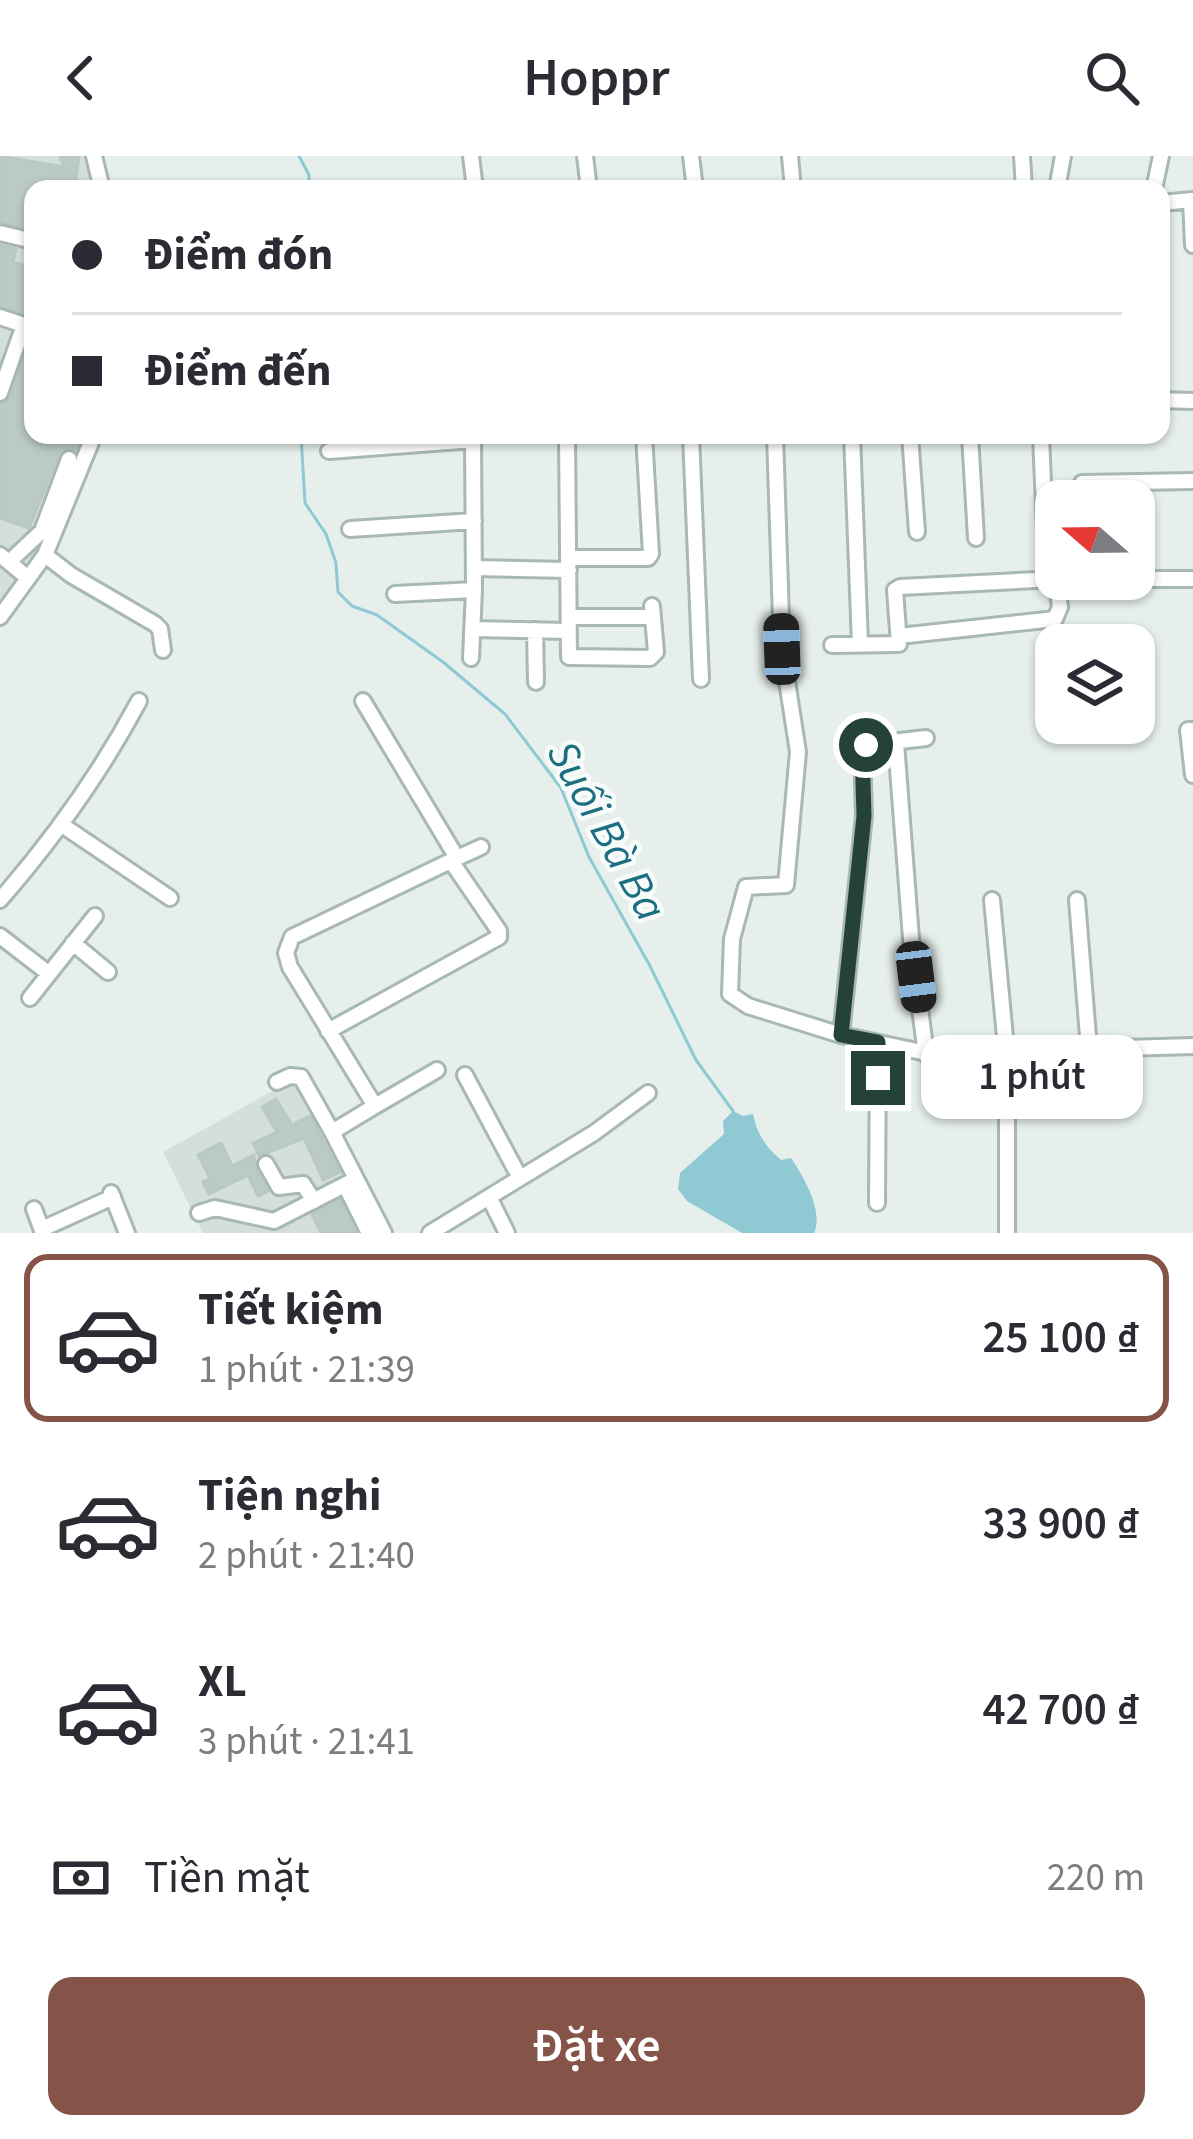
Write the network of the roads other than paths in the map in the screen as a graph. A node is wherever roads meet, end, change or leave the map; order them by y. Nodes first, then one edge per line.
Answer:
1 (1192, 200) edge
2 (1193, 245) edge
3 (24, 336) edge
4 (0, 393) edge
5 (90, 444) edge
6 (400, 444) edge
7 (473, 444) edge
8 (567, 444) edge
9 (644, 444) edge
10 (691, 444) edge
11 (776, 444) edge
12 (852, 444) edge
13 (911, 444) edge
14 (971, 444) edge
15 (1041, 444) edge
16 (328, 451) dead end
17 (69, 459) dead end
18 (1043, 480) edge
19 (1193, 481) edge
20 (1155, 482) edge
21 (474, 521) junction
22 (350, 529) dead end
23 (917, 532) dead end
24 (976, 538) dead end
25 (45, 555) junction
26 (4, 558) edge
27 (569, 564) junction
28 (474, 568) junction
29 (28, 578) junction
30 (1155, 579) edge
31 (1193, 579) edge
32 (1035, 581) edge
33 (474, 590) junction
34 (395, 594) dead end
35 (1059, 600) edge
36 (0, 617) edge
37 (568, 624) junction
38 (472, 629) junction
39 (535, 630) junction
40 (899, 636) junction
41 (860, 644) junction
42 (832, 645) dead end
43 (163, 650) dead end
44 (471, 658) dead end
45 (701, 679) dead end
46 (536, 682) dead end
47 (140, 701) dead end
48 (363, 701) dead end
49 (1193, 730) edge
50 (926, 738) dead end
51 (896, 743) junction
52 (1192, 767) edge
53 (62, 825) junction
54 (481, 847) dead end
55 (454, 859) junction
56 (170, 898) dead end
57 (0, 900) edge
58 (992, 900) dead end
59 (1077, 900) dead end
60 (95, 916) dead end
61 (0, 936) edge
62 (73, 943) junction
63 (108, 972) dead end
64 (48, 973) junction
65 (30, 998) dead end
66 (328, 1031) junction
67 (841, 1035) junction
68 (878, 1042) junction
69 (1193, 1046) edge
70 (1089, 1049) junction
71 (926, 1055) junction
72 (1007, 1058) junction
73 (436, 1070) dead end
74 (465, 1076) dead end
75 (277, 1082) dead end
76 (648, 1093) dead end
77 (375, 1106) junction
78 (332, 1132) junction
79 (266, 1164) dead end
80 (520, 1178) junction
81 (351, 1182) junction
82 (489, 1197) junction
83 (314, 1201) junction
84 (877, 1203) dead end
85 (34, 1209) dead end
86 (199, 1213) dead end
87 (42, 1231) edge
88 (127, 1233) edge
89 (369, 1233) edge
90 (384, 1233) edge
91 (430, 1233) edge
92 (507, 1233) edge
93 (1007, 1233) edge

1 - 2 street
3 - 4 street
5 - 25 street
6 - 16 street
7 - 21 street
8 - 27 street
9 - 27 street
10 - 45 street
11 - 67 street
12 - 41 street
13 - 23 street
14 - 24 street
15 - 18 street
17 - 26 street
19 - 20 street
21 - 22 street
21 - 28 street
25 - 29 street
25 - 43 street
26 - 29 street
27 - 28 street
27 - 37 street
28 - 33 street
29 - 36 street
30 - 31 street
32 - 40 street
33 - 34 street
33 - 38 street
35 - 40 street
37 - 37 street
37 - 39 street
38 - 39 street
38 - 44 street
39 - 46 street
40 - 41 street
41 - 42 street
47 - 53 street
48 - 55 street
49 - 52 street
50 - 51 street
51 - 67 street
51 - 71 street
53 - 56 street
53 - 57 street
54 - 55 street
55 - 66 street
55 - 66 street
58 - 72 street
59 - 70 street
60 - 62 street
61 - 64 street
62 - 63 street
62 - 64 street
64 - 65 street
66 - 77 street
67 - 68 street
68 - 71 street
68 - 84 street
69 - 70 street
70 - 72 street
71 - 72 street
72 - 93 street
73 - 77 street
74 - 80 street
75 - 78 street
76 - 80 street
77 - 78 street
78 - 81 street
79 - 83 street
80 - 82 street
81 - 83 street
81 - 89 street
81 - 90 street
82 - 91 street
82 - 92 street
83 - 86 street
85 - 87 street
87 - 88 street

